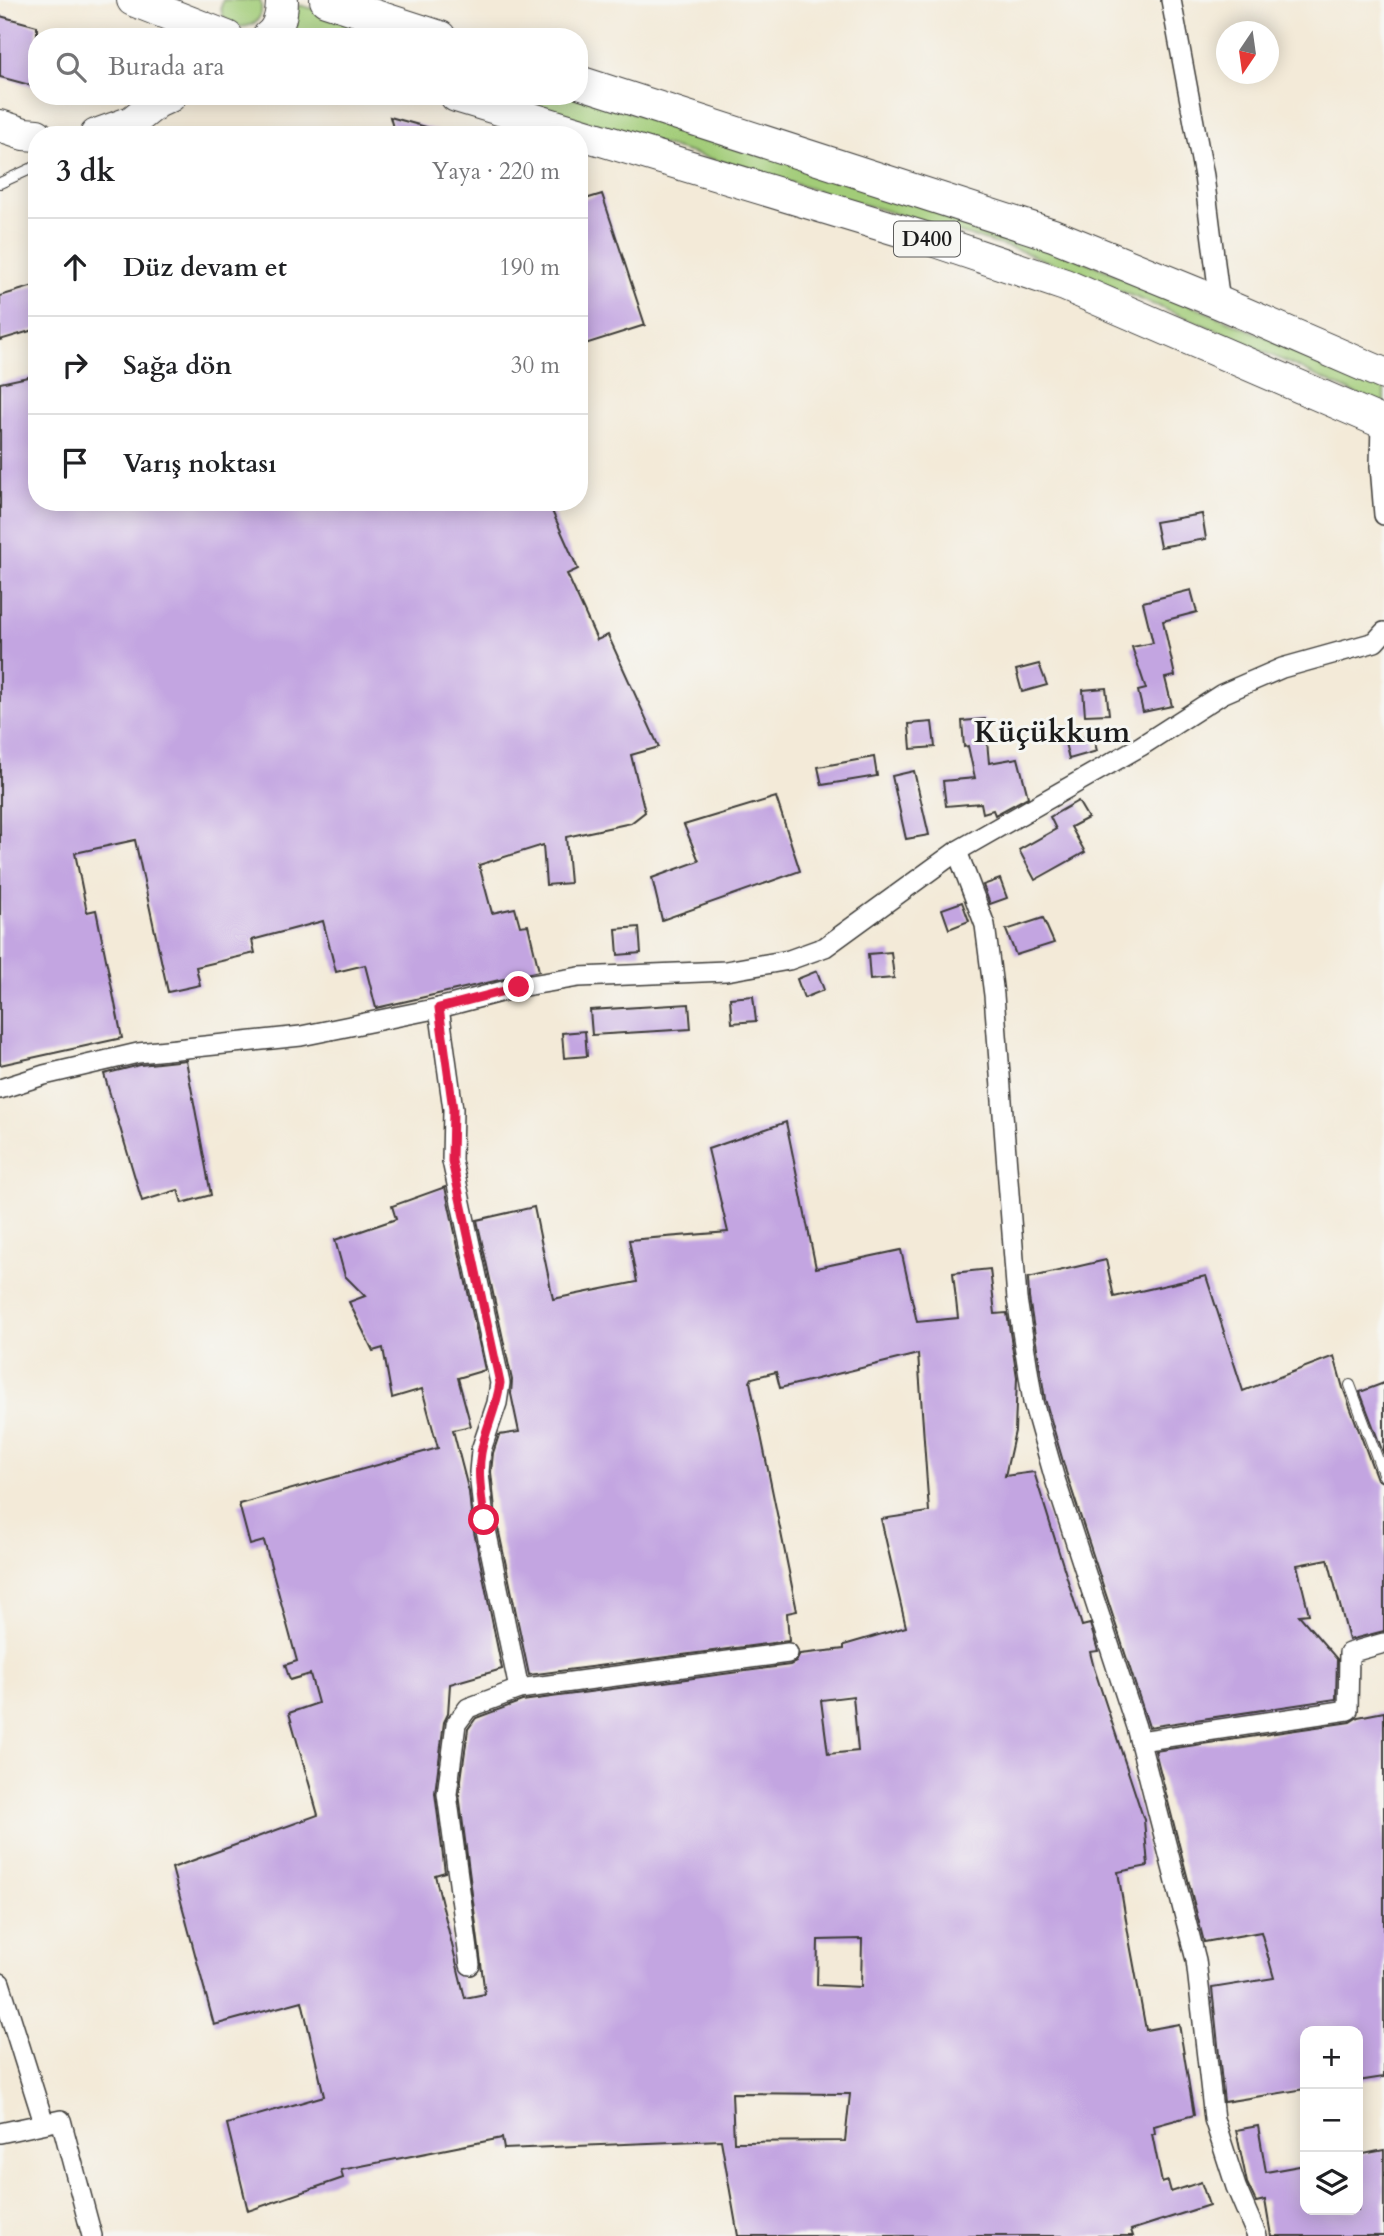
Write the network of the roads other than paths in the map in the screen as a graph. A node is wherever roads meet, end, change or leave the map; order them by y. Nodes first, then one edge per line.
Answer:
1 (133, 0) edge
2 (282, 0) edge
3 (326, 0) edge
4 (366, 0) edge
5 (1171, 0) edge
6 (397, 22) junction
7 (209, 26) edge
8 (275, 28) edge
9 (414, 28) edge
10 (588, 85) edge
11 (154, 105) edge
12 (486, 105) edge
13 (0, 126) edge
14 (121, 126) edge
15 (555, 126) edge
16 (28, 134) edge
17 (588, 136) edge
18 (28, 170) edge
19 (0, 183) edge
20 (1220, 303) junction
21 (1384, 374) edge
22 (1382, 423) edge
23 (1384, 515) edge
24 (1384, 632) edge
25 (957, 851) junction
26 (439, 1008) junction
27 (0, 1090) edge
28 (1350, 1385) dead end
29 (1384, 1476) edge
30 (1384, 1643) edge
31 (788, 1653) dead end
32 (520, 1689) junction
33 (1140, 1741) junction
34 (470, 1965) dead end
35 (0, 1983) edge
36 (44, 2123) junction
37 (0, 2133) edge
38 (92, 2236) edge
39 (1257, 2236) edge

1 - 7 highway
2 - 8 highway
3 - 6 highway
4 - 6 highway
5 - 20 street
6 - 9 highway
10 - 20 highway, D400
11 - 14 highway
12 - 15 highway, D400
13 - 16 highway
17 - 22 highway, D400
18 - 19 lane
20 - 21 highway, D400
22 - 23 street
24 - 25 street
25 - 26 street
25 - 33 street
26 - 27 street
26 - 32 street
28 - 29 lane
30 - 33 street
31 - 32 street
32 - 34 street
33 - 39 street
35 - 36 street
36 - 37 street
36 - 38 street

